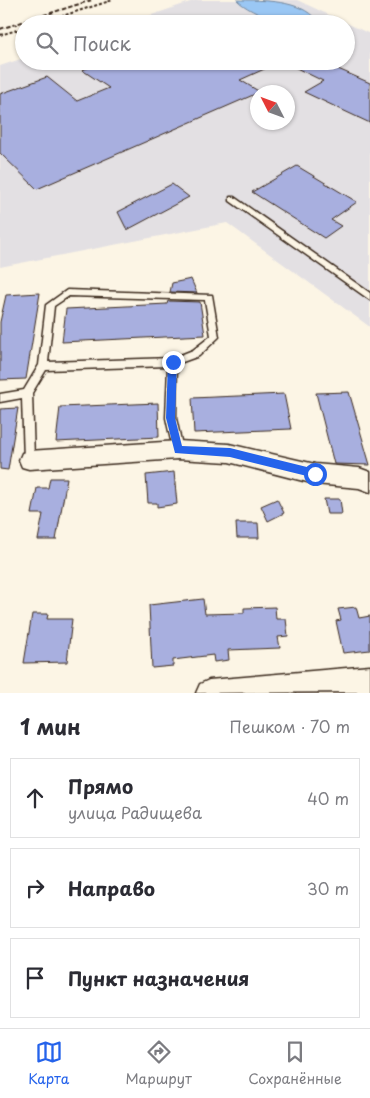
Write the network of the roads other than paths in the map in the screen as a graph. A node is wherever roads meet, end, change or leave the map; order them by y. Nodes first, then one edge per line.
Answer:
1 (232, 199) dead end
2 (370, 297) edge
3 (173, 362) junction
4 (44, 366) junction
5 (27, 393) junction
6 (0, 398) edge
7 (178, 450) junction
8 (29, 460) joint
9 (370, 482) edge
10 (370, 679) edge
11 (208, 693) edge
12 (225, 693) edge

1 - 2 lane
3 - 4 lane
3 - 4 lane
3 - 7 lane
4 - 5 lane
5 - 6 lane
5 - 8 lane
7 - 8 street
7 - 9 street
10 - 12 street
11 - 12 street

